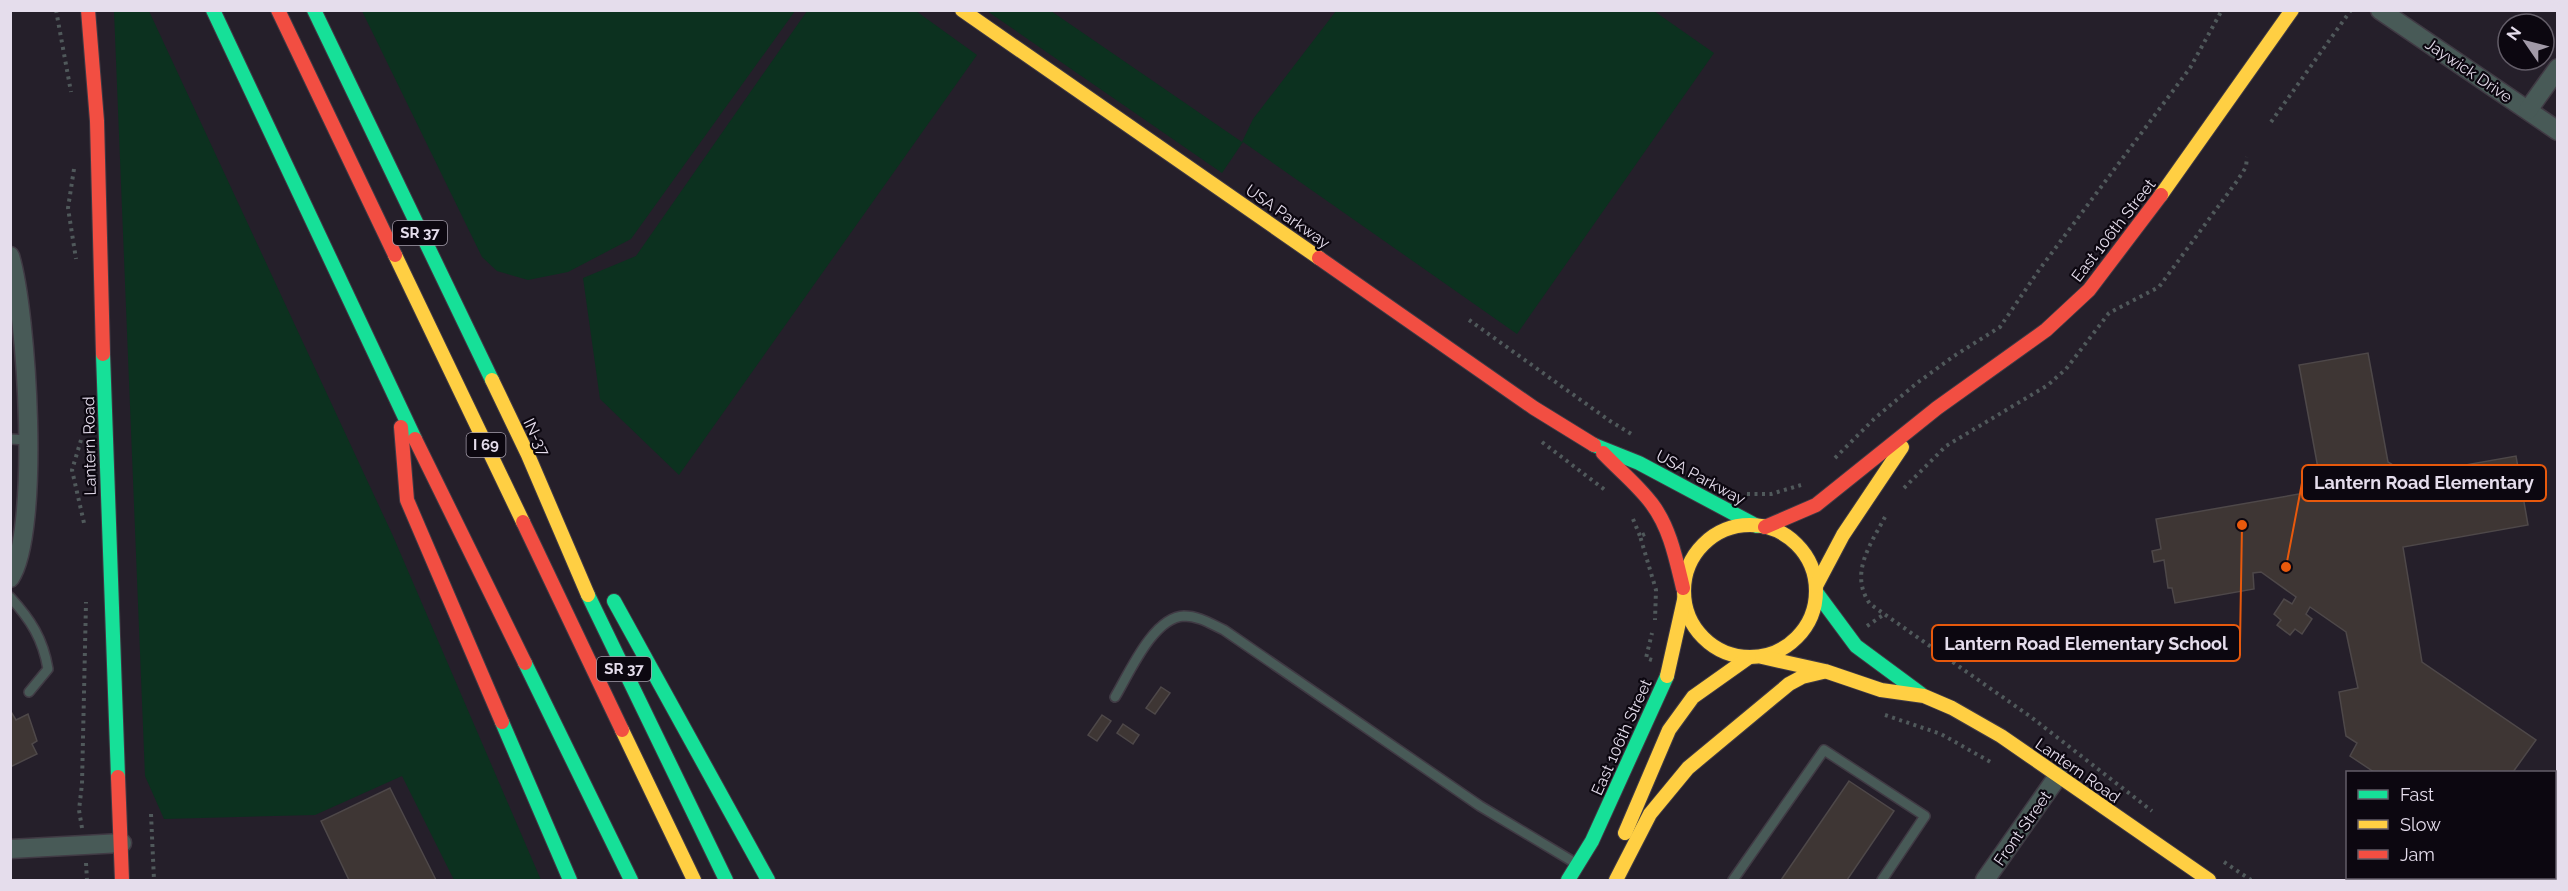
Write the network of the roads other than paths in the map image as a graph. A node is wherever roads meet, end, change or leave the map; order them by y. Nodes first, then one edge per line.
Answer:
1 (88, 10) edge
2 (213, 10) edge
3 (278, 10) edge
4 (314, 10) edge
5 (962, 10) edge
6 (2292, 10) edge
7 (2380, 10) edge
8 (2558, 68) edge
9 (2528, 110) junction
10 (2558, 131) edge
11 (10, 256) edge
12 (399, 407) junction
13 (1915, 427) junction
14 (19, 440) edge
15 (1596, 446) junction
16 (528, 455) junction
17 (1761, 526) junction
18 (582, 544) dead end
19 (10, 578) edge
20 (605, 585) dead end
21 (1816, 589) junction
22 (1684, 596) junction
23 (10, 597) edge
24 (1755, 657) junction
25 (1825, 671) junction
26 (29, 692) dead end
27 (1924, 696) junction
28 (1115, 697) dead end
29 (2058, 776) junction
30 (122, 843) junction
31 (10, 849) edge
32 (1578, 865) junction
33 (1607, 866) dead end
34 (122, 880) edge
35 (570, 880) edge
36 (631, 880) edge
37 (694, 880) edge
38 (726, 880) edge
39 (768, 880) edge
40 (1568, 880) edge
41 (1616, 880) edge
42 (1733, 880) edge
43 (1882, 880) edge
44 (1985, 880) edge
45 (2209, 880) edge

1 - 30 main road, Lantern Road
2 - 12 main road
3 - 37 main road, I 69
4 - 16 main road, IN-37 / SR 37
5 - 15 main road, USA Parkway
6 - 13 main road, East 106th Street
7 - 9 street, Jaywick Drive
8 - 9 street
9 - 10 street, Jaywick Drive
11 - 14 street
12 - 35 main road
12 - 36 main road
13 - 17 main road, East 106th Street
13 - 21 main road, East 106th Street
14 - 19 street
15 - 17 main road, USA Parkway
15 - 22 main road, USA Parkway
16 - 18 main road
16 - 38 main road, IN-37 / SR 37
17 - 21 main road
17 - 22 main road
20 - 39 main road
21 - 24 main road
21 - 27 main road, Lantern Road
22 - 24 main road
22 - 32 main road, East 106th Street
23 - 26 lane
24 - 25 main road, Lantern Road
24 - 33 main road
25 - 27 main road, Lantern Road
25 - 41 main road
27 - 29 main road, Lantern Road
28 - 32 lane
29 - 44 street, Front Street
29 - 45 main road, Lantern Road
30 - 31 street
30 - 34 main road, Lantern Road
32 - 40 main road, East 106th Street
42 - 43 lane

